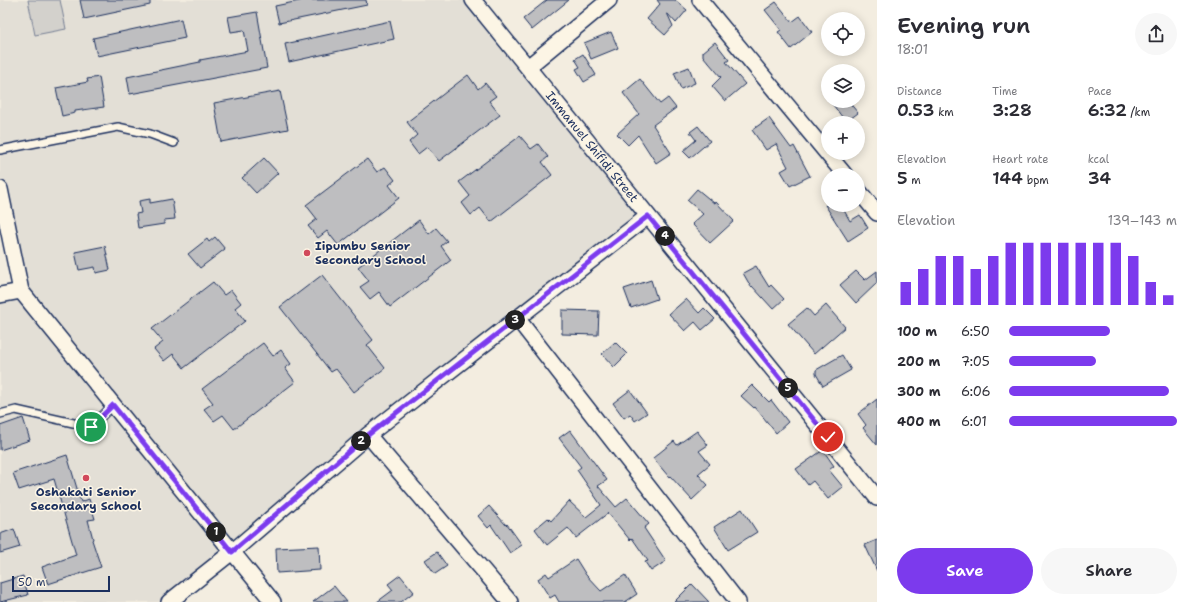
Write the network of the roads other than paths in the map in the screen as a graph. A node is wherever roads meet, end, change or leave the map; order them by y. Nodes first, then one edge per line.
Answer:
1 (473, 0) edge
2 (609, 0) edge
3 (700, 0) edge
4 (528, 67) junction
5 (174, 143) dead end
6 (0, 150) edge
7 (839, 168) edge
8 (0, 189) edge
9 (865, 198) edge
10 (877, 213) edge
11 (648, 216) junction
12 (21, 291) junction
13 (0, 295) edge
14 (517, 318) junction
15 (113, 405) junction
16 (0, 414) edge
17 (368, 435) junction
18 (877, 498) edge
19 (232, 552) junction
20 (169, 602) edge
21 (273, 602) edge
22 (510, 602) edge
23 (738, 602) edge

1 - 4 street, Immanuel Shifidi Street
2 - 4 street
3 - 7 street
4 - 11 street, Immanuel Shifidi Street
5 - 6 lane
8 - 12 street
9 - 10 street
11 - 14 street
11 - 18 street, Immanuel Shifidi Street
12 - 13 street
12 - 15 street
14 - 17 street
14 - 23 street
15 - 16 lane
15 - 19 street
17 - 19 street
17 - 22 street
19 - 20 street
19 - 21 street

